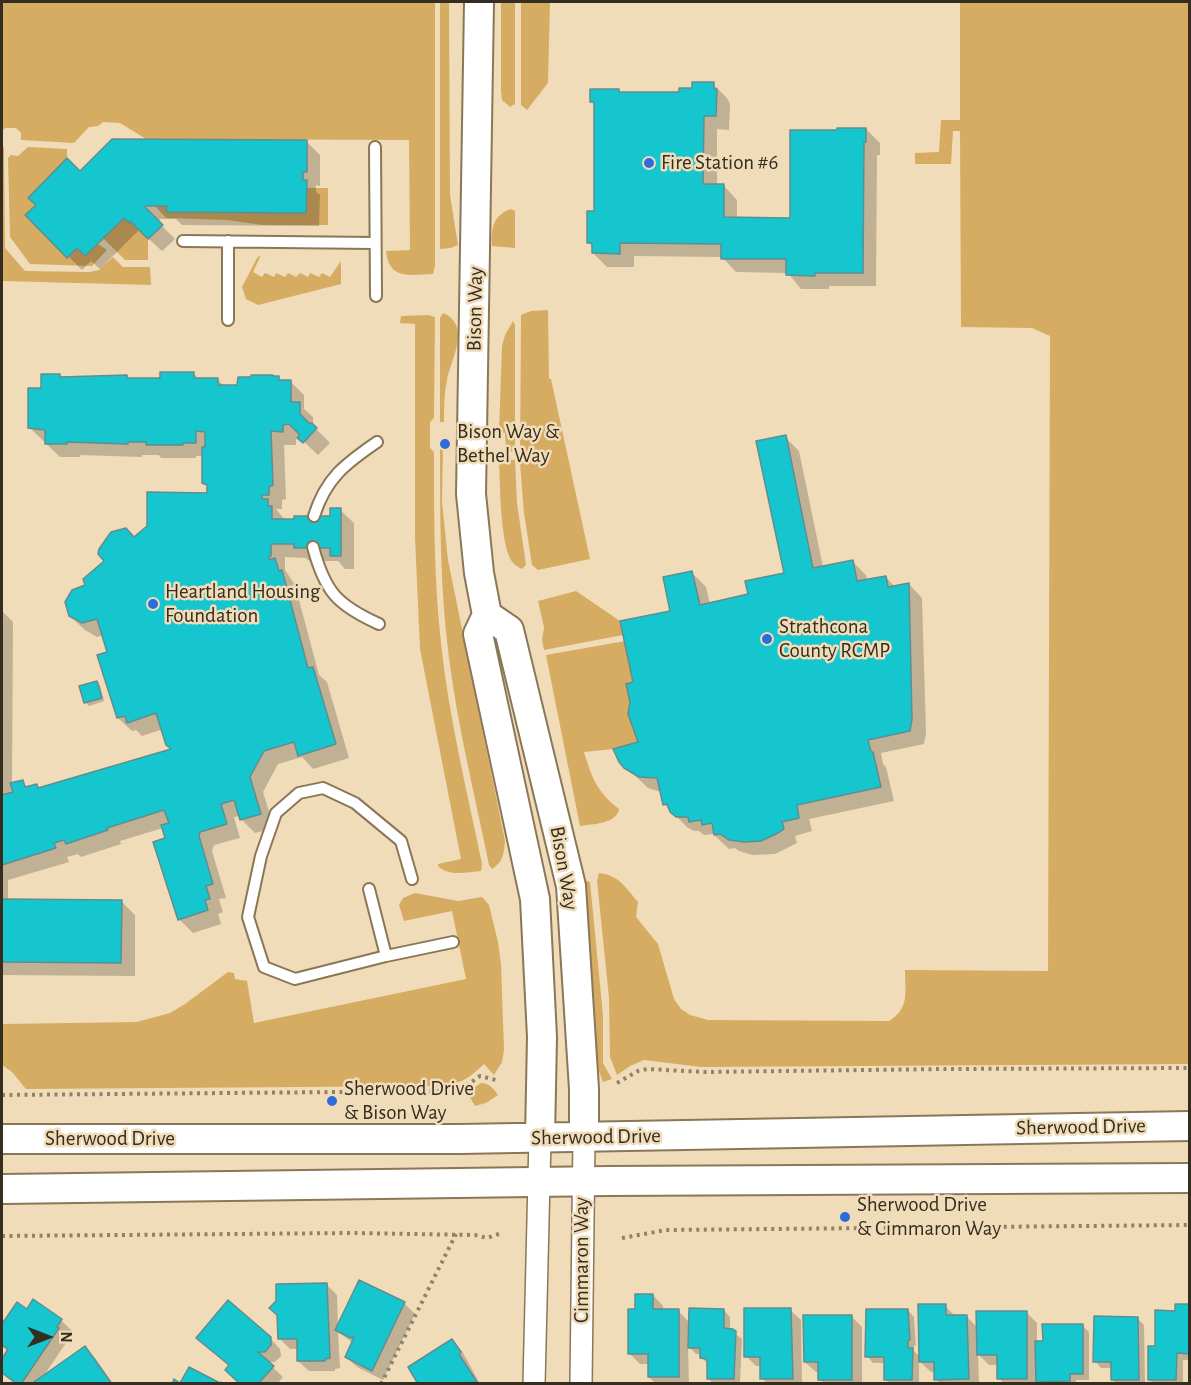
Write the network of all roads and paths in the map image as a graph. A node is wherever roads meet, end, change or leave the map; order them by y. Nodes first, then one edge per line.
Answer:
1 (479, 2) edge
2 (375, 147) dead end
3 (183, 240) dead end
4 (228, 241) junction
5 (375, 243) junction
6 (376, 296) dead end
7 (228, 320) dead end
8 (377, 442) dead end
9 (314, 516) dead end
10 (313, 548) dead end
11 (487, 615) junction
12 (379, 624) dead end
13 (412, 879) dead end
14 (369, 889) dead end
15 (453, 942) dead end
16 (386, 956) junction
17 (1190, 1068) edge
18 (496, 1080) dead end
19 (617, 1083) dead end
20 (2, 1095) edge
21 (1190, 1126) edge
22 (584, 1137) junction
23 (540, 1138) junction
24 (2, 1139) edge
25 (1190, 1178) edge
26 (583, 1181) junction
27 (538, 1182) junction
28 (2, 1189) edge
29 (1190, 1225) edge
30 (456, 1234) junction
31 (499, 1234) dead end
32 (2, 1236) edge
33 (622, 1238) dead end
34 (381, 1383) edge
35 (534, 1383) edge
36 (581, 1383) edge

1 - 11 main road, Bison Way
2 - 5 lane
3 - 4 lane
4 - 5 lane
4 - 7 lane
5 - 6 lane
8 - 9 lane
10 - 12 lane
11 - 22 main road, Bison Way
11 - 23 main road, Bison Way
13 - 16 lane
14 - 16 lane
15 - 16 lane
17 - 19 path
18 - 20 path
21 - 22 main road, Sherwood Drive
22 - 23 main road, Sherwood Drive
22 - 26 street, Cimmaron Way
23 - 24 main road, Sherwood Drive
23 - 27 street, Cimmaron Way
25 - 26 main road, Sherwood Drive
26 - 27 main road, Sherwood Drive
26 - 36 street, Cimmaron Way
27 - 28 main road, Sherwood Drive
27 - 35 street, Cimmaron Way
29 - 33 path
30 - 31 path
30 - 32 path
30 - 34 path

